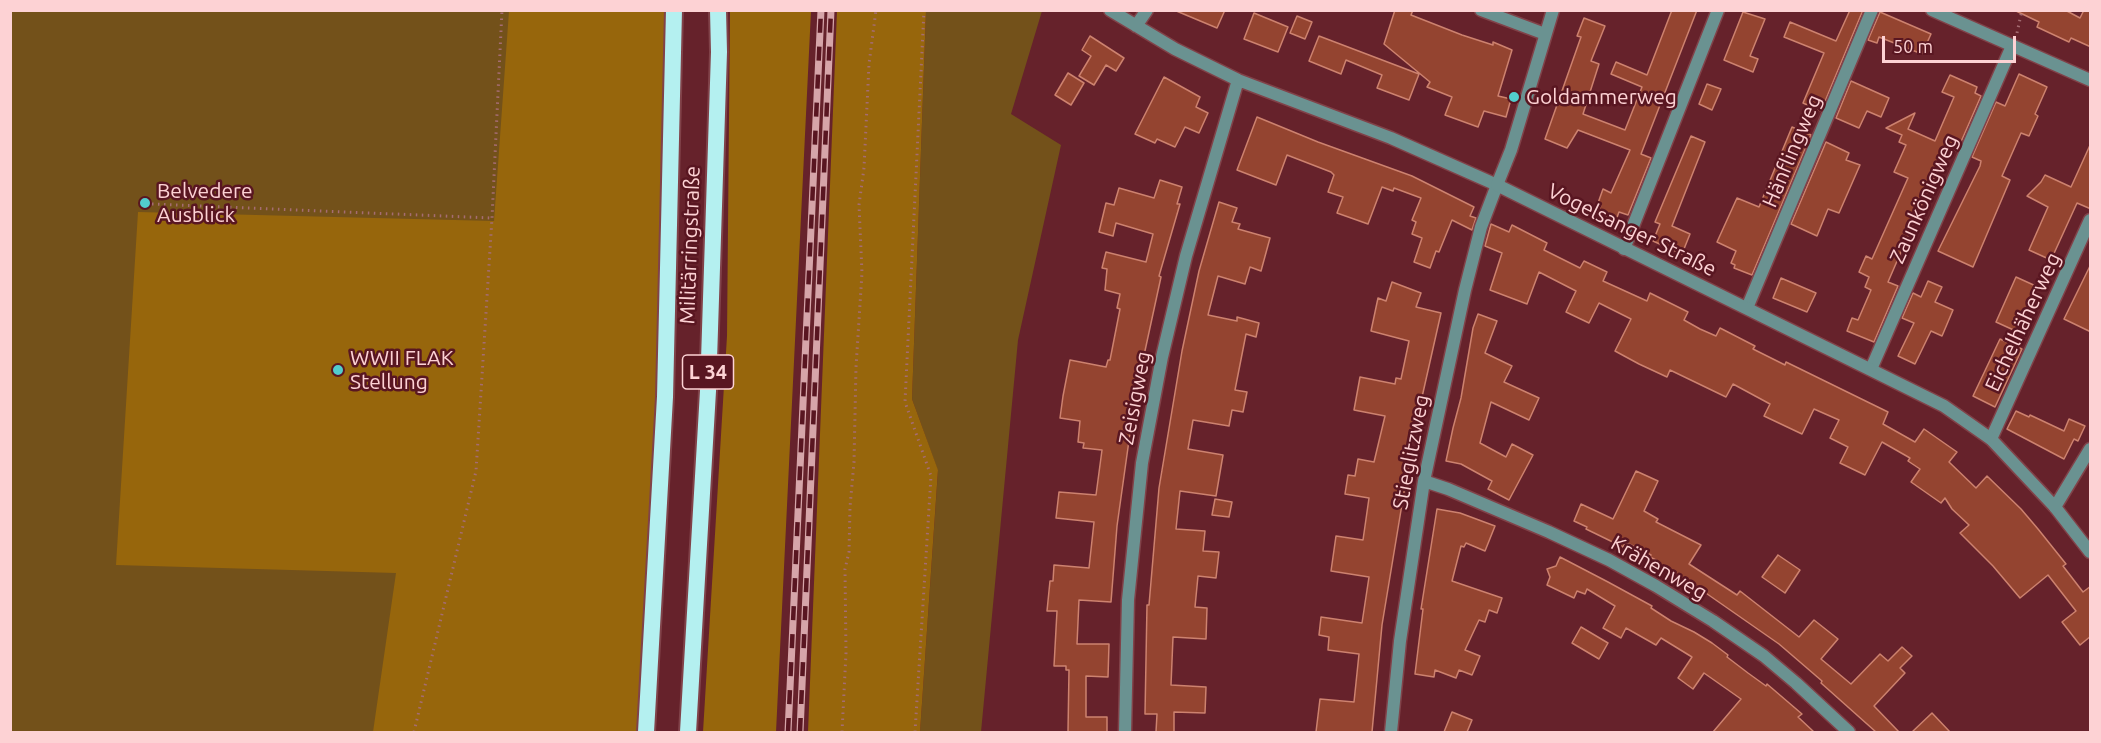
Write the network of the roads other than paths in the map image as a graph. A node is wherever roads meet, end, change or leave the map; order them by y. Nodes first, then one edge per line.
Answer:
1 (674, 10) edge
2 (718, 10) edge
3 (1110, 10) edge
4 (1147, 10) edge
5 (1481, 10) edge
6 (1553, 10) edge
7 (1718, 10) edge
8 (1872, 10) edge
9 (1932, 10) edge
10 (1136, 26) junction
11 (1545, 34) junction
12 (2012, 46) junction
13 (1239, 80) junction
14 (2091, 80) edge
15 (1497, 185) junction
16 (2091, 220) edge
17 (1624, 249) junction
18 (1747, 308) junction
19 (1871, 369) junction
20 (1991, 439) junction
21 (2091, 449) edge
22 (1424, 481) junction
23 (2055, 507) junction
24 (2091, 552) edge
25 (646, 732) edge
26 (688, 732) edge
27 (1125, 732) edge
28 (1391, 732) edge
29 (1849, 732) edge

1 - 25 highway, Militärringstraße / L 34
2 - 26 highway, Militärringstraße / L 34
3 - 10 street, Vogelsanger Straße
4 - 10 street
5 - 11 street
6 - 11 street
7 - 17 street
8 - 18 street, Hänflingweg
9 - 12 street
10 - 13 street, Vogelsanger Straße
11 - 15 street
12 - 14 street
12 - 19 street, Zaunkönigweg
13 - 15 street, Vogelsanger Straße
13 - 27 street, Zeisigweg
15 - 17 street, Vogelsanger Straße
15 - 22 street, Stieglitzweg
16 - 20 street, Eichelhäherweg
17 - 18 street, Vogelsanger Straße
18 - 19 street, Vogelsanger Straße
19 - 20 street, Vogelsanger Straße
20 - 23 street, Vogelsanger Straße
21 - 23 street
22 - 28 street, Stieglitzweg
22 - 29 street, Krähenweg
23 - 24 street, Vogelsanger Straße

